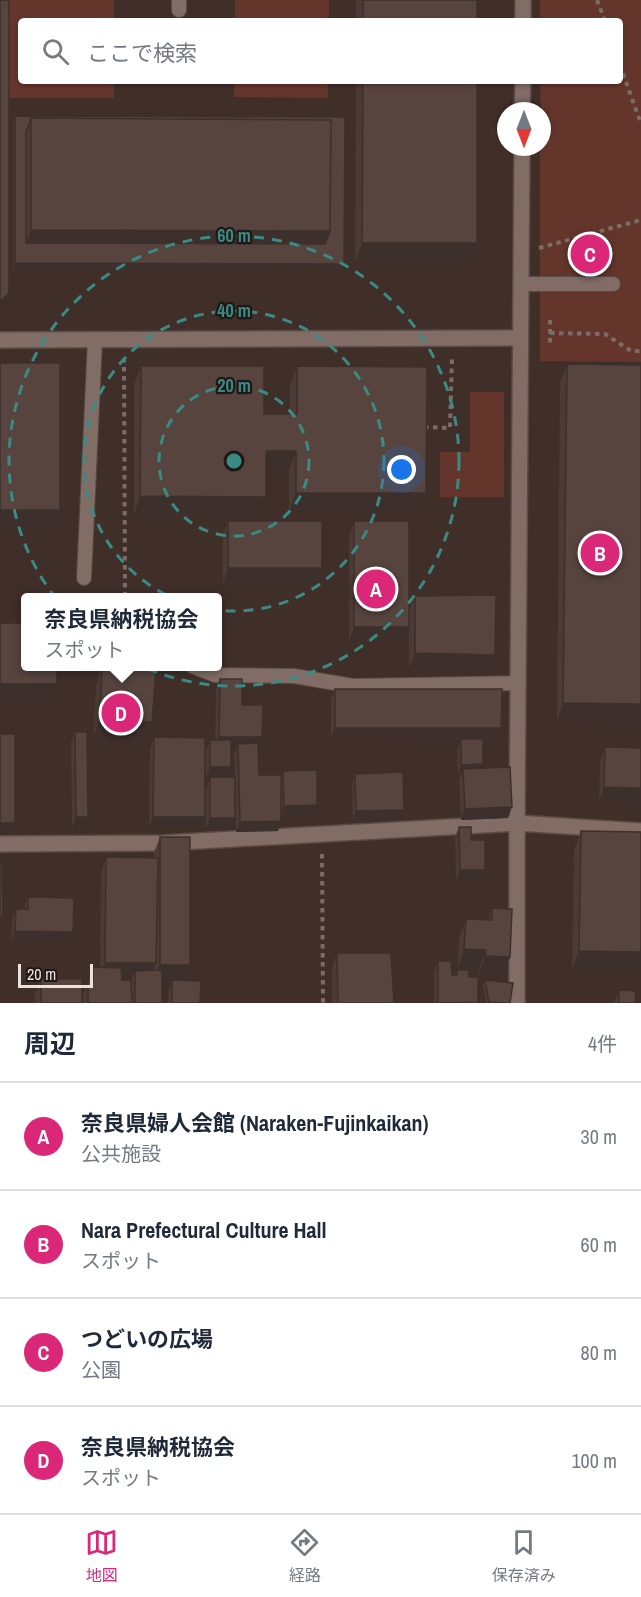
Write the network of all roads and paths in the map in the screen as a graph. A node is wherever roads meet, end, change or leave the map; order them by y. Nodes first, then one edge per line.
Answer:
1 (523, 0) edge
2 (597, 0) edge
3 (523, 18) edge
4 (604, 18) edge
5 (623, 73) edge
6 (523, 84) edge
7 (522, 102) edge
8 (641, 124) edge
9 (522, 156) edge
10 (641, 220) edge
11 (532, 249) dead end
12 (520, 284) junction
13 (613, 285) dead end
14 (550, 320) dead end
15 (550, 333) junction
16 (520, 338) junction
17 (0, 340) edge
18 (95, 340) junction
19 (550, 344) dead end
20 (641, 351) edge
21 (452, 355) dead end
22 (124, 356) dead end
23 (420, 427) edge
24 (84, 578) dead end
25 (125, 593) edge
26 (205, 671) edge
27 (517, 683) junction
28 (517, 823) junction
29 (641, 831) edge
30 (322, 834) junction
31 (0, 844) edge
32 (323, 1003) edge
33 (517, 1003) edge

1 - 3 street
2 - 4 path
5 - 8 path
6 - 7 street
9 - 12 street
10 - 11 path
12 - 13 lane
12 - 16 street
14 - 15 path
15 - 19 path
15 - 20 path
16 - 18 street
16 - 27 street
17 - 18 street
18 - 24 lane
21 - 23 path
22 - 25 path
26 - 27 lane
27 - 28 street
28 - 29 street
28 - 30 street
28 - 33 street
30 - 31 street
30 - 32 path

